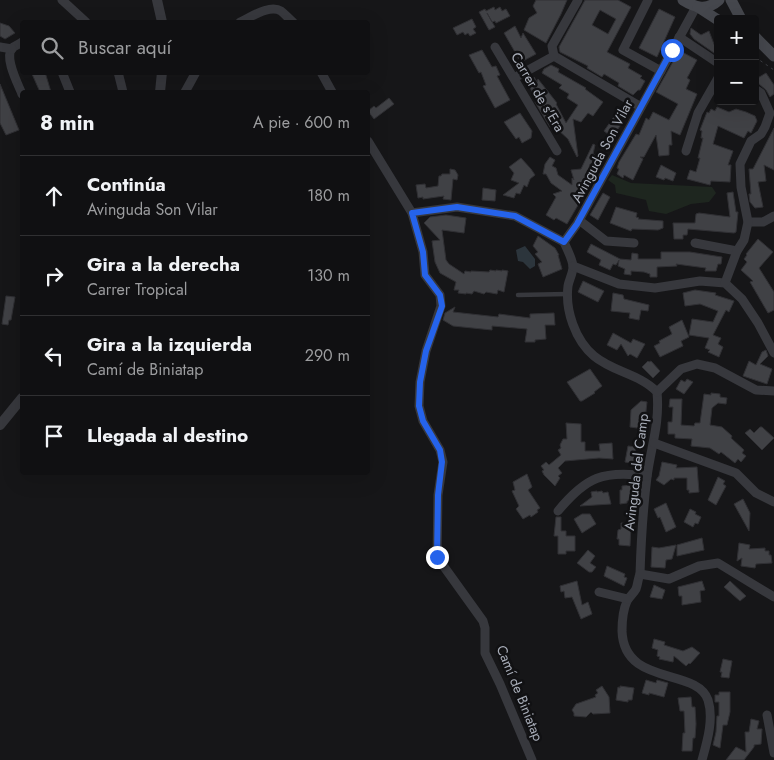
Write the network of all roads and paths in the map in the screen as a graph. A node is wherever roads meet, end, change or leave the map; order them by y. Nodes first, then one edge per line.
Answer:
1 (62, 0) edge
2 (157, 0) edge
3 (578, 0) edge
4 (648, 0) edge
5 (683, 0) edge
6 (719, 0) edge
7 (731, 0) edge
8 (697, 7) junction
9 (739, 15) edge
10 (714, 18) edge
11 (84, 20) edge
12 (162, 20) edge
13 (244, 20) edge
14 (291, 20) edge
15 (679, 37) junction
16 (759, 41) edge
17 (20, 43) edge
18 (495, 47) dead end
19 (0, 48) edge
20 (759, 48) edge
21 (12, 49) junction
22 (554, 56) junction
23 (774, 57) edge
24 (759, 60) edge
25 (714, 61) edge
26 (774, 70) edge
27 (661, 71) junction
28 (63, 75) edge
29 (119, 75) edge
30 (162, 75) edge
31 (194, 75) edge
32 (323, 75) edge
33 (514, 78) junction
34 (714, 85) edge
35 (20, 90) edge
36 (69, 90) edge
37 (122, 90) edge
38 (160, 90) edge
39 (186, 90) edge
40 (331, 90) edge
41 (759, 91) edge
42 (641, 107) junction
43 (370, 144) edge
44 (557, 151) dead end
45 (686, 151) dead end
46 (412, 213) junction
47 (774, 216) edge
48 (579, 220) junction
49 (748, 222) junction
50 (564, 242) junction
51 (634, 243) dead end
52 (695, 243) dead end
53 (737, 251) junction
54 (573, 266) junction
55 (725, 283) junction
56 (568, 294) junction
57 (518, 295) dead end
58 (774, 353) edge
59 (774, 391) edge
60 (657, 392) junction
61 (20, 400) edge
62 (0, 425) edge
63 (654, 442) junction
64 (647, 476) junction
65 (774, 502) edge
66 (558, 511) dead end
67 (640, 574) junction
68 (600, 592) dead end
69 (774, 597) edge
70 (628, 600) junction
71 (766, 715) dead end
72 (774, 753) edge
73 (532, 760) edge
74 (702, 760) edge

1 - 11 street
2 - 12 street
3 - 22 street
4 - 27 street
5 - 8 main road
6 - 8 main road
7 - 9 main road
8 - 10 main road
8 - 15 street
13 - 14 street
15 - 25 street
15 - 27 street
16 - 23 main road
17 - 21 street
18 - 33 street, Carrer de s'Era
19 - 21 street
20 - 23 main road
21 - 35 street
22 - 33 street
22 - 42 street
24 - 26 path
27 - 42 street, Avinguda Son Vilar
28 - 36 street
29 - 37 street
30 - 38 street
31 - 39 street
32 - 40 street
33 - 44 street, Carrer de s'Era
34 - 45 street
41 - 49 street
42 - 48 street, Avinguda Son Vilar
43 - 46 street, Camí de Biniatap
46 - 50 street
46 - 73 street, Camí de Biniatap
47 - 49 street
48 - 50 street, Avinguda Son Vilar
48 - 51 street
49 - 53 street
50 - 54 street
52 - 53 street
53 - 55 street
54 - 55 street
54 - 56 street
55 - 58 street
56 - 57 lane
56 - 60 street
59 - 60 street
60 - 63 street, Avinguda del Camp
61 - 62 street
63 - 64 street, Avinguda del Camp
63 - 65 street
64 - 66 street
64 - 67 street, Avinguda del Camp
67 - 69 street
67 - 70 street, Avinguda del Camp
68 - 70 street
70 - 74 street, Avinguda del Camp
71 - 72 street

